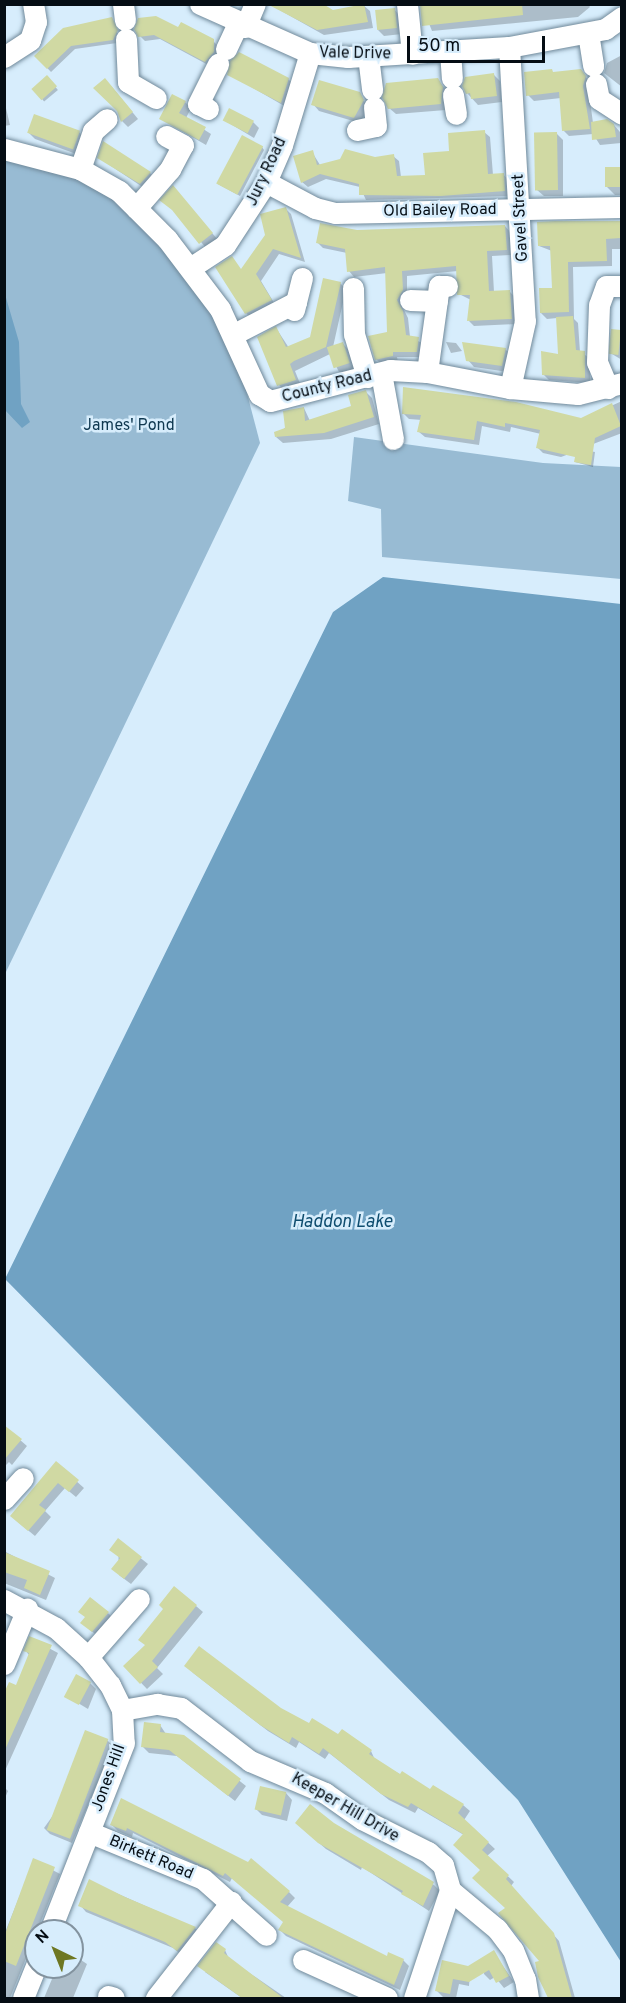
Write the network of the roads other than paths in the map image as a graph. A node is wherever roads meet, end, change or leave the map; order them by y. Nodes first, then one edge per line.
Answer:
1 (33, 4) edge
2 (255, 4) edge
3 (407, 4) edge
4 (202, 5) edge
5 (621, 16) edge
6 (125, 21) edge
7 (242, 25) junction
8 (588, 33) junction
9 (509, 47) junction
10 (450, 51) junction
11 (310, 53) junction
12 (412, 54) junction
13 (368, 56) junction
14 (4, 57) edge
15 (454, 96) dead end
16 (156, 98) dead end
17 (208, 109) dead end
18 (621, 114) edge
19 (107, 119) dead end
20 (357, 130) dead end
21 (166, 136) dead end
22 (4, 149) edge
23 (80, 169) junction
24 (266, 182) junction
25 (621, 207) edge
26 (136, 208) junction
27 (521, 210) junction
28 (190, 268) junction
29 (302, 278) dead end
30 (621, 286) edge
31 (353, 288) dead end
32 (410, 300) dead end
33 (234, 334) junction
34 (427, 372) junction
35 (374, 375) junction
36 (615, 386) edge
37 (510, 388) junction
38 (393, 439) dead end
39 (22, 1478) dead end
40 (4, 1499) edge
41 (139, 1599) dead end
42 (4, 1600) edge
43 (27, 1609) junction
44 (88, 1657) junction
45 (4, 1664) edge
46 (122, 1710) junction
47 (89, 1832) junction
48 (450, 1890) junction
49 (231, 1902) junction
50 (55, 1919) edge
51 (266, 1935) dead end
52 (303, 1960) dead end
53 (31, 1979) edge
54 (23, 1998) edge
55 (156, 1998) edge
56 (387, 1998) edge
57 (414, 1998) edge
58 (528, 1998) edge

1 - 14 street
2 - 7 street
3 - 12 street
4 - 7 street, Vale Drive
5 - 8 street, Vale Drive
6 - 16 street
7 - 11 street, Vale Drive
7 - 17 street
8 - 9 street, Vale Drive
8 - 18 street
9 - 10 street, Vale Drive
9 - 27 street, Gavel Street
10 - 12 street, Vale Drive
10 - 15 street
11 - 13 street, Vale Drive
11 - 24 street, Jury Road
12 - 13 street, Vale Drive
13 - 20 street
19 - 23 street
21 - 26 street
22 - 23 street, County Road
23 - 26 street, County Road
24 - 27 street, Old Bailey Road
24 - 28 street, Jury Road
25 - 27 street, Old Bailey Road
26 - 28 street, County Road
27 - 37 street, Gavel Street
28 - 33 street, County Road
29 - 33 street
30 - 36 street
31 - 35 street
32 - 34 street
33 - 35 street, County Road
34 - 35 street, County Road
34 - 37 street, County Road
35 - 38 street
36 - 37 street, County Road
39 - 40 street
41 - 44 street
42 - 43 street, Jones Hill
43 - 44 street, Jones Hill
43 - 45 street
44 - 46 street, Jones Hill
46 - 47 street, Jones Hill
46 - 48 street, Keeper Hill Drive
47 - 49 street, Birkett Road
47 - 50 street, Jones Hill
48 - 57 street
48 - 58 street
49 - 51 street, Birkett Road
49 - 55 street
52 - 56 street
53 - 54 street

